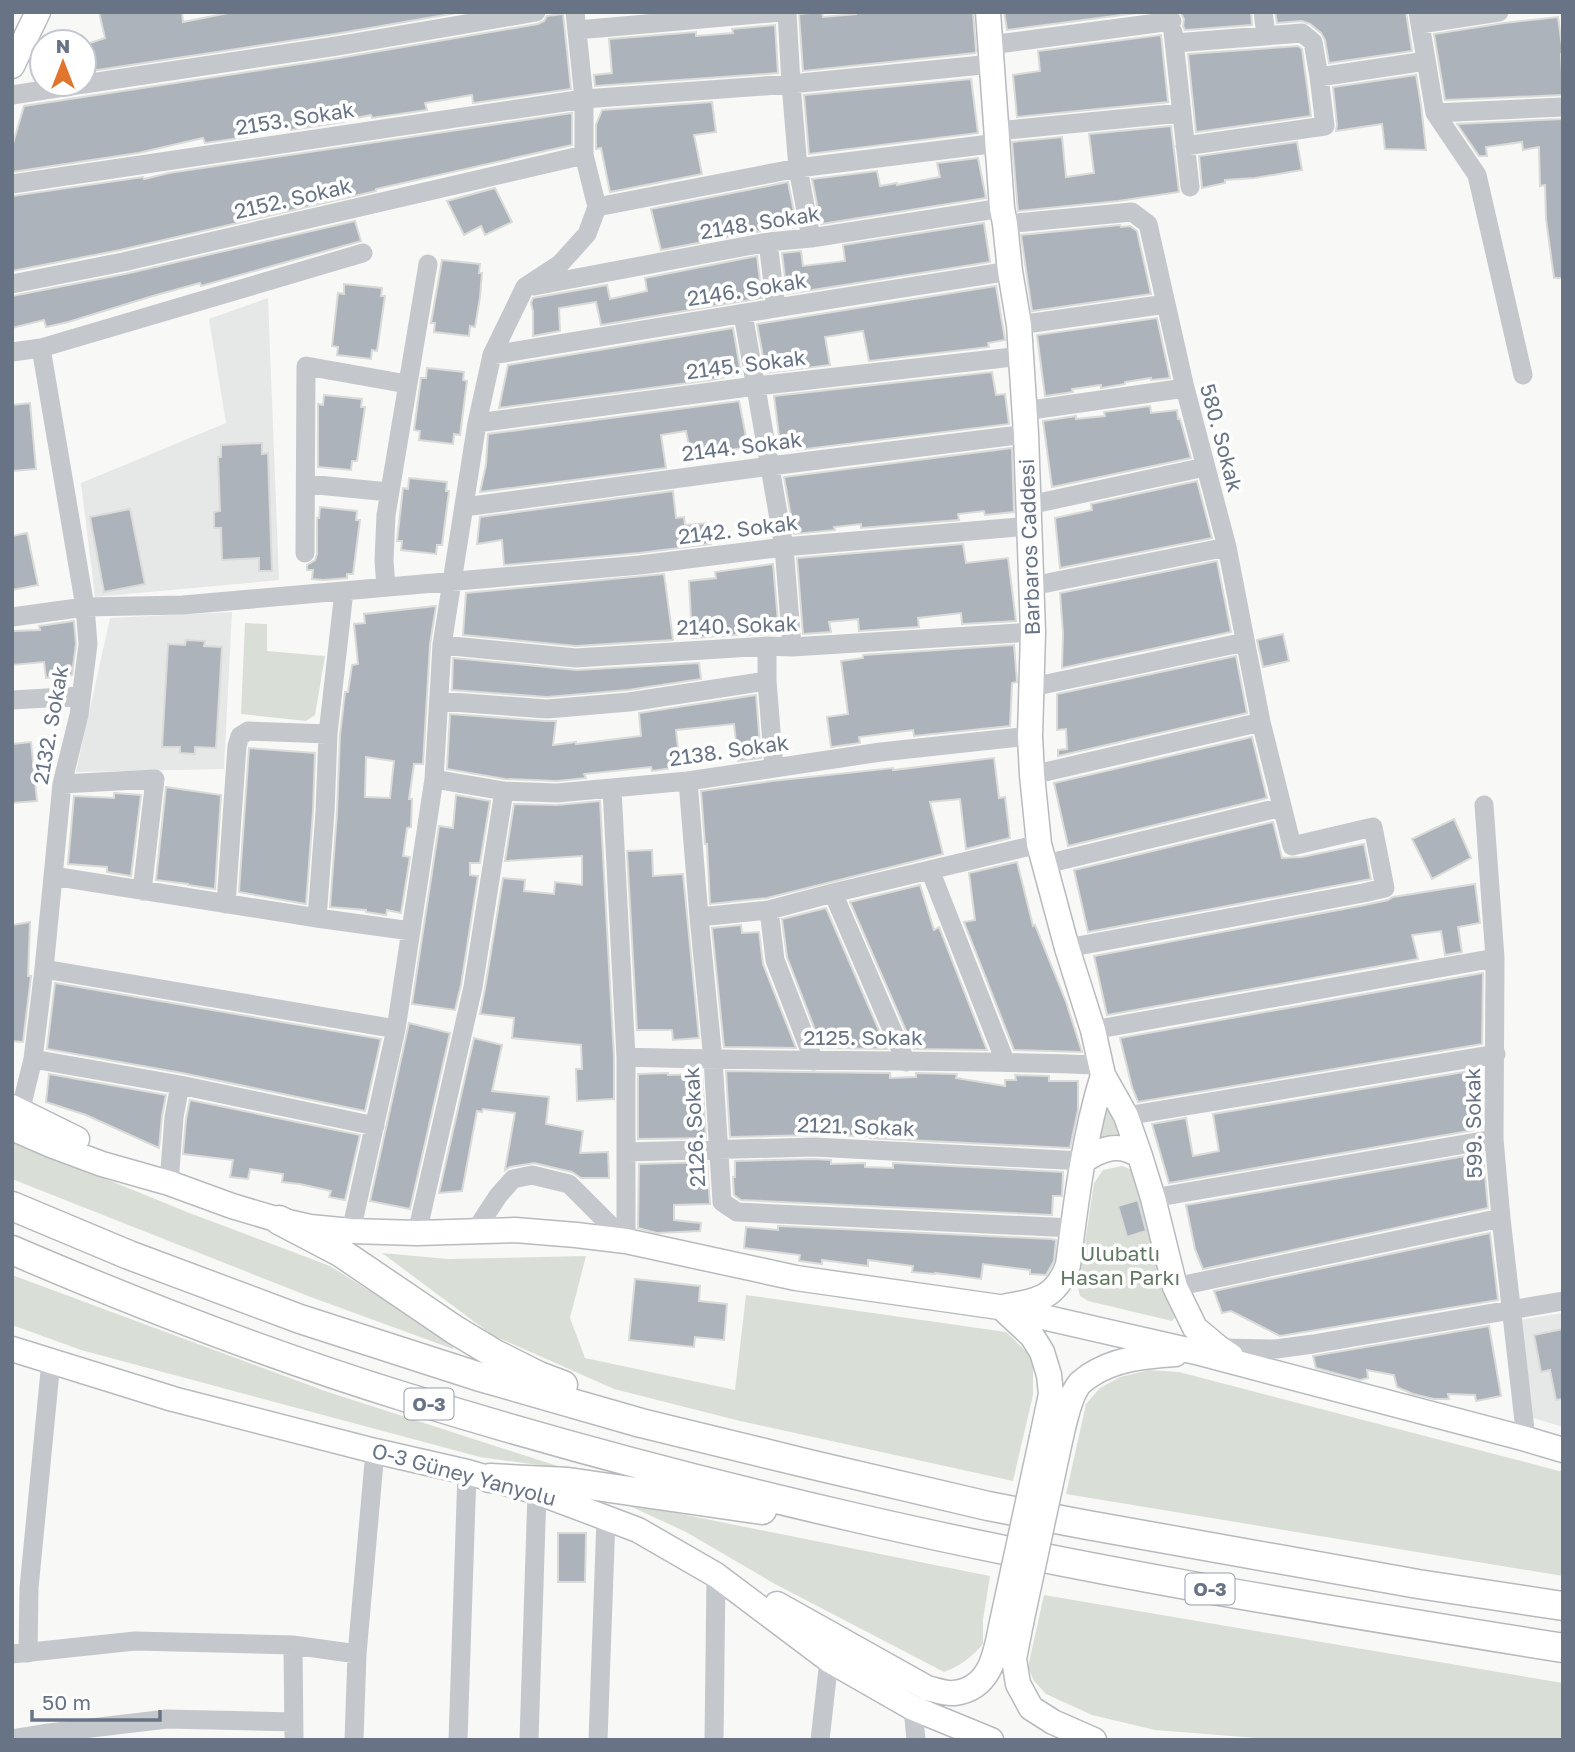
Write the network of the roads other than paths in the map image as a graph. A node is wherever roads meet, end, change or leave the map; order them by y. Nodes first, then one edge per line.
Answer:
1 (38, 12) edge
2 (536, 12) edge
3 (782, 12) edge
4 (787, 12) edge
5 (988, 12) edge
6 (1263, 12) edge
7 (1499, 12) edge
8 (1171, 17) edge
9 (1419, 18) edge
10 (576, 21) edge
11 (1266, 35) junction
12 (1175, 43) junction
13 (991, 54) junction
14 (1426, 61) junction
15 (12, 66) edge
16 (1319, 77) junction
17 (98, 82) edge
18 (791, 84) junction
19 (584, 99) junction
20 (1563, 107) edge
21 (1181, 113) junction
22 (1435, 113) junction
23 (998, 137) junction
24 (1185, 146) junction
25 (584, 155) junction
26 (798, 168) junction
27 (12, 184) edge
28 (1190, 187) dead end
29 (597, 207) junction
30 (1004, 216) junction
31 (811, 238) junction
32 (768, 242) junction
33 (363, 253) dead end
34 (428, 264) dead end
35 (1010, 271) junction
36 (12, 284) edge
37 (525, 287) junction
38 (1166, 304) junction
39 (776, 308) junction
40 (743, 314) junction
41 (1019, 325) junction
42 (41, 348) junction
43 (12, 352) edge
44 (492, 355) junction
45 (1021, 356) junction
46 (1523, 375) dead end
47 (407, 384) junction
48 (756, 386) junction
49 (1185, 388) junction
50 (477, 423) junction
51 (1025, 423) junction
52 (770, 466) junction
53 (1205, 467) junction
54 (307, 484) junction
55 (389, 492) junction
56 (464, 508) junction
57 (1030, 516) junction
58 (784, 547) junction
59 (1227, 547) junction
60 (305, 553) dead end
61 (452, 581) junction
62 (1032, 586) junction
63 (386, 587) junction
64 (345, 592) junction
65 (85, 607) junction
66 (12, 617) edge
67 (1033, 632) junction
68 (1245, 642) junction
69 (442, 645) junction
70 (767, 646) junction
71 (792, 647) junction
72 (767, 681) junction
73 (1031, 687) junction
74 (81, 696) junction
75 (12, 700) edge
76 (439, 701) junction
77 (1261, 722) junction
78 (328, 734) junction
79 (1030, 736) junction
80 (774, 768) junction
81 (1031, 775) junction
82 (434, 779) junction
83 (688, 781) junction
84 (62, 784) junction
85 (612, 789) junction
86 (504, 791) junction
87 (1484, 805) dead end
88 (1282, 807) junction
89 (1042, 854) junction
90 (930, 870) junction
91 (53, 876) junction
92 (142, 891) junction
93 (833, 893) junction
94 (226, 904) junction
95 (769, 910) junction
96 (699, 917) junction
97 (317, 918) junction
98 (411, 930) junction
99 (1067, 948) junction
100 (1495, 958) junction
101 (44, 969) junction
102 (396, 1029) junction
103 (1093, 1030) junction
104 (1496, 1054) junction
105 (626, 1057) junction
106 (33, 1059) junction
107 (713, 1059) junction
108 (814, 1061) junction
109 (1005, 1061) junction
110 (906, 1062) junction
111 (1101, 1070) junction
112 (180, 1085) junction
113 (15, 1115) edge
114 (1126, 1116) junction
115 (375, 1126) junction
116 (1494, 1139) junction
117 (718, 1150) junction
118 (626, 1152) junction
119 (1140, 1156) junction
120 (1083, 1161) junction
121 (169, 1183) junction
122 (1153, 1198) junction
123 (12, 1206) edge
124 (1501, 1218) junction
125 (279, 1220) junction
126 (1072, 1228) junction
127 (351, 1231) junction
128 (475, 1231) junction
129 (417, 1233) junction
130 (626, 1241) junction
131 (12, 1250) edge
132 (1175, 1287) junction
133 (1563, 1301) edge
134 (999, 1307) junction
135 (1511, 1310) junction
136 (12, 1349) edge
137 (1208, 1350) junction
138 (51, 1361) junction
139 (641, 1423) junction
140 (1051, 1439) junction
141 (1526, 1439) junction
142 (1563, 1450) edge
143 (375, 1451) junction
144 (479, 1475) junction
145 (537, 1492) junction
146 (606, 1518) junction
147 (859, 1518) junction
148 (716, 1575) junction
149 (21, 1589) edge
150 (1563, 1606) edge
151 (1011, 1622) junction
152 (293, 1645) junction
153 (1563, 1648) edge
154 (20, 1653) edge
155 (357, 1654) junction
156 (829, 1660) junction
157 (913, 1708) junction
158 (293, 1731) edge
159 (12, 1739) edge
160 (354, 1740) edge
161 (458, 1740) edge
162 (529, 1740) edge
163 (598, 1740) edge
164 (714, 1740) edge
165 (820, 1740) edge
166 (916, 1740) edge
167 (990, 1740) edge
168 (1094, 1740) edge

1 - 15 main road
2 - 17 street
3 - 10 street
4 - 18 street
5 - 13 main road, Barbaros Caddesi
6 - 11 street
7 - 9 street
8 - 12 street
8 - 13 street, 2153. Sokak
9 - 14 street
10 - 19 street
11 - 12 street
11 - 16 street
12 - 21 street
13 - 18 street, 2153. Sokak
13 - 23 main road, Barbaros Caddesi
14 - 16 street
14 - 22 street
16 - 24 street
18 - 19 street, 2153. Sokak
18 - 26 street
19 - 25 street
19 - 27 street, 2153. Sokak
20 - 22 street
21 - 23 street
21 - 24 street
22 - 46 street
23 - 26 street
23 - 30 main road, Barbaros Caddesi
24 - 28 street
25 - 29 street
25 - 36 street, 2152. Sokak
26 - 29 street
26 - 31 street
29 - 37 street
30 - 31 street, 2148. Sokak
30 - 35 main road, Barbaros Caddesi
30 - 38 street, 580. Sokak
31 - 32 street, 2148. Sokak
32 - 37 street, 2148. Sokak
32 - 39 street
33 - 42 street
34 - 47 street
35 - 39 street, 2146. Sokak
35 - 41 main road, Barbaros Caddesi
37 - 44 street
38 - 41 street
38 - 49 street, 580. Sokak
39 - 40 street, 2146. Sokak
40 - 44 street, 2146. Sokak
40 - 48 street
41 - 45 main road, Barbaros Caddesi
42 - 43 street
42 - 65 street, 2132. Sokak
44 - 50 street
45 - 48 street, 2145. Sokak
45 - 51 main road, Barbaros Caddesi
47 - 54 street
47 - 55 street
48 - 50 street, 2145. Sokak
48 - 52 street
49 - 51 street, 2144. Sokak
49 - 53 street, 580. Sokak
50 - 56 street
51 - 52 street, 2144. Sokak
51 - 57 main road, Barbaros Caddesi
52 - 56 street, 2144. Sokak
52 - 58 street
53 - 57 street, 2142. Sokak
53 - 59 street, 580. Sokak
54 - 55 street
54 - 60 street
55 - 63 street
56 - 61 street
57 - 58 street, 2142. Sokak
57 - 62 main road, Barbaros Caddesi
58 - 61 street, 2142. Sokak
58 - 71 street
59 - 62 street
59 - 68 street, 580. Sokak
61 - 63 street, 2142. Sokak
61 - 69 street
62 - 67 main road, Barbaros Caddesi
63 - 64 street, 2142. Sokak
64 - 65 street, 2142. Sokak
64 - 78 street
65 - 66 street, 2142. Sokak
65 - 74 street, 2132. Sokak
67 - 71 street, 2140. Sokak
67 - 73 main road, Barbaros Caddesi
68 - 73 street
68 - 77 street, 580. Sokak
69 - 70 street, 2140. Sokak
69 - 76 street
70 - 71 street, 2140. Sokak
70 - 72 street
72 - 76 street
72 - 80 street
73 - 79 main road, Barbaros Caddesi
74 - 75 street
74 - 84 street, 2132. Sokak
76 - 82 street
77 - 81 street
77 - 88 street, 580. Sokak
78 - 94 street
78 - 97 street
79 - 80 street, 2138. Sokak
79 - 81 main road, Barbaros Caddesi
80 - 83 street, 2138. Sokak
81 - 89 main road, Barbaros Caddesi
82 - 86 street, 2138. Sokak
82 - 98 street
83 - 85 street, 2138. Sokak
83 - 96 street, 2126. Sokak
84 - 91 street, 2132. Sokak
84 - 92 street
85 - 86 street, 2138. Sokak
85 - 105 street
86 - 129 street
87 - 100 street, 599. Sokak
88 - 89 street
88 - 99 street, 580. Sokak
89 - 90 street
89 - 99 main road, Barbaros Caddesi
90 - 93 street
90 - 109 street
91 - 92 street
91 - 101 street, 2132. Sokak
92 - 94 street
93 - 95 street
93 - 110 street
94 - 97 street
95 - 96 street
95 - 108 street
96 - 107 street, 2126. Sokak
97 - 98 street
98 - 102 street
99 - 103 main road, Barbaros Caddesi
100 - 103 street
100 - 104 street, 599. Sokak
101 - 102 street
101 - 106 street, 2132. Sokak
102 - 115 street
103 - 111 main road, Barbaros Caddesi
104 - 114 street
104 - 116 street, 599. Sokak
105 - 107 street, 2125. Sokak
105 - 118 street
106 - 112 street
106 - 113 street, 2132. Sokak
107 - 108 street, 2125. Sokak
107 - 117 street, 2126. Sokak
108 - 110 street, 2125. Sokak
109 - 110 street, 2125. Sokak
109 - 111 street, 2125. Sokak
111 - 114 main road, Barbaros Caddesi
111 - 120 main road, Barbaros Caddesi
112 - 115 street
112 - 121 street
113 - 121 main road
114 - 119 main road, Barbaros Caddesi
115 - 127 street
116 - 122 street
116 - 124 street, 599. Sokak
117 - 118 street, 2121. Sokak
117 - 120 street, 2121. Sokak
117 - 126 street, 2126. Sokak
118 - 130 street
119 - 120 main road
119 - 122 main road, Barbaros Caddesi
120 - 126 main road, Barbaros Caddesi
121 - 125 main road
122 - 132 main road, Barbaros Caddesi
123 - 139 highway, O-3
124 - 132 street
124 - 135 street, 599. Sokak
125 - 127 main road
125 - 139 highway
126 - 134 main road, Barbaros Caddesi
127 - 129 main road
128 - 129 main road
128 - 130 main road
128 - 130 street
130 - 134 main road
131 - 147 highway, O-3
132 - 137 main road, Barbaros Caddesi
133 - 135 street
134 - 137 main road
134 - 140 main road
135 - 137 street
135 - 141 street, 599. Sokak
136 - 138 main road, O-3 Güney Yanyolu
137 - 140 main road
137 - 141 main road
138 - 143 main road, O-3 Güney Yanyolu
138 - 149 street
139 - 150 highway, O-3
140 - 151 main road, bridge
141 - 142 main road
143 - 144 main road, O-3 Güney Yanyolu
143 - 155 street
144 - 145 main road, O-3 Güney Yanyolu
144 - 147 highway
144 - 161 street
145 - 146 main road, O-3 Güney Yanyolu
145 - 162 street
146 - 148 main road, O-3 Güney Yanyolu
146 - 163 street
147 - 153 highway, O-3
148 - 151 main road
148 - 156 main road, O-3 Güney Yanyolu
148 - 164 street
149 - 154 street
151 - 168 main road
152 - 154 street
152 - 155 street
152 - 158 street
155 - 160 street
156 - 157 main road, O-3 Güney Yanyolu
156 - 165 street
157 - 166 street
157 - 167 main road, O-3 Güney Yanyolu
158 - 159 street

